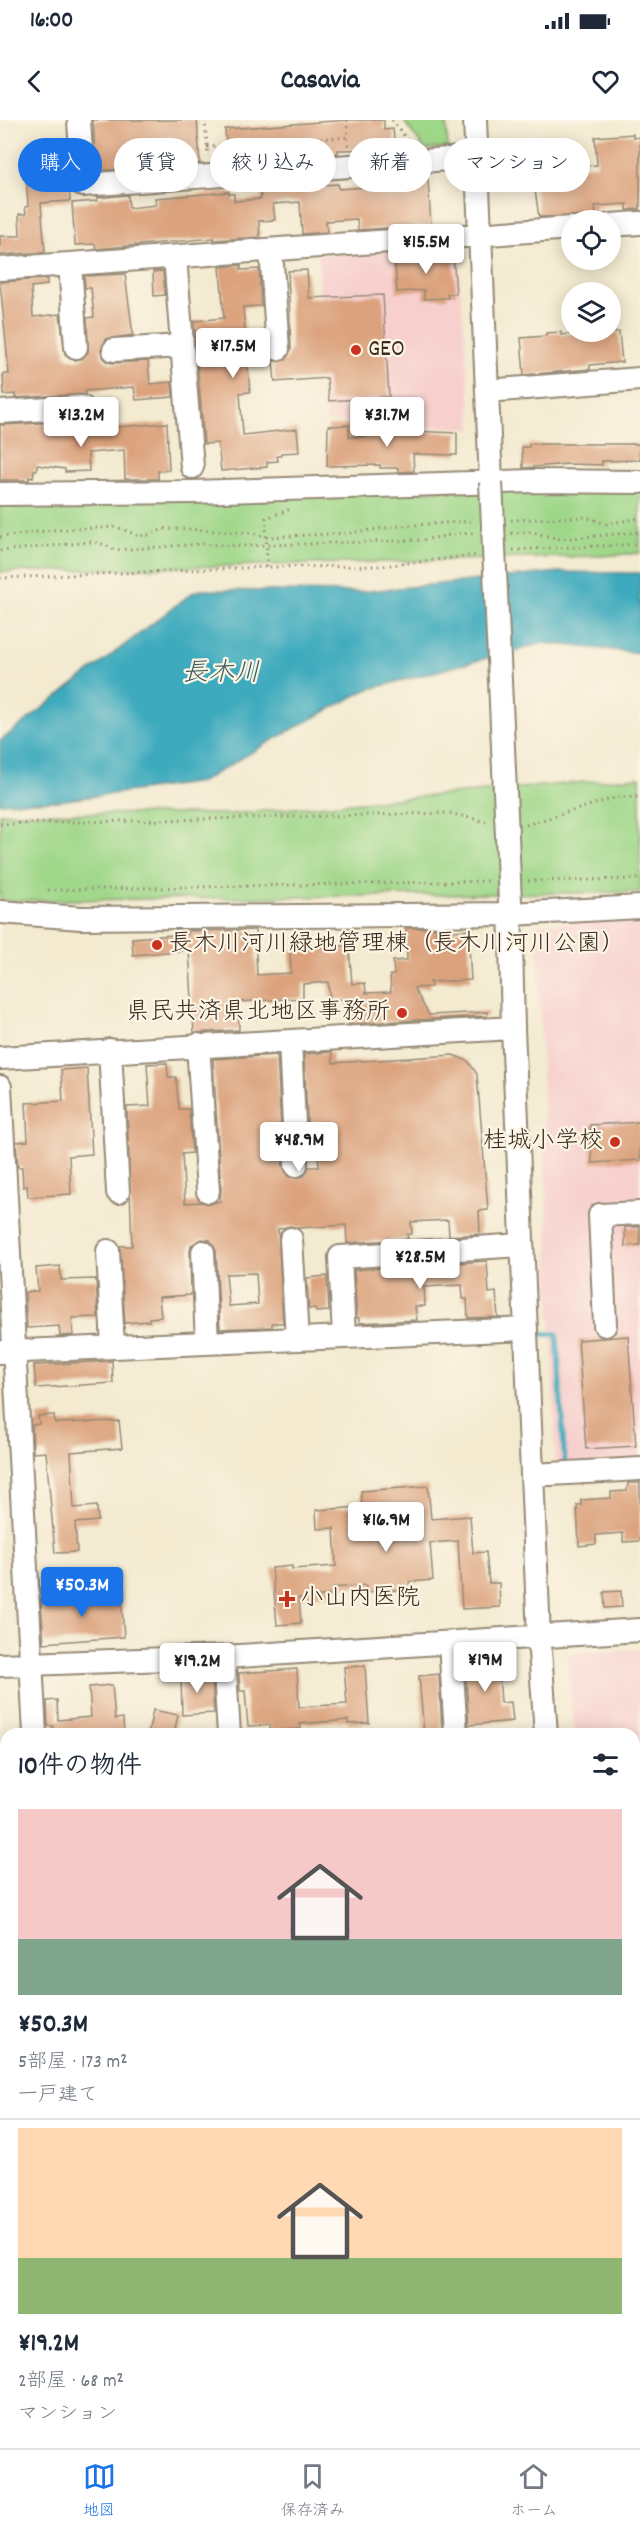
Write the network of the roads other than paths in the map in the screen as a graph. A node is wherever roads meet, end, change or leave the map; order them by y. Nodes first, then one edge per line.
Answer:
1 (79, 120) edge
2 (475, 120) edge
3 (476, 138) edge
4 (444, 160) edge
5 (478, 192) edge
6 (640, 223) edge
7 (621, 224) edge
8 (561, 229) edge
9 (480, 234) junction
10 (271, 249) junction
11 (175, 257) junction
12 (70, 264) junction
13 (0, 269) edge
14 (181, 346) junction
15 (75, 347) dead end
16 (278, 349) dead end
17 (114, 350) dead end
18 (640, 379) edge
19 (487, 391) junction
20 (82, 406) dead end
21 (0, 412) edge
22 (192, 467) dead end
23 (491, 482) junction
24 (640, 482) edge
25 (0, 494) edge
26 (640, 907) edge
27 (511, 908) junction
28 (0, 912) edge
29 (513, 1028) junction
30 (290, 1041) junction
31 (198, 1045) junction
32 (110, 1050) junction
33 (0, 1058) edge
34 (0, 1087) edge
35 (296, 1165) dead end
36 (208, 1191) dead end
37 (118, 1192) dead end
38 (640, 1213) edge
39 (291, 1239) dead end
40 (522, 1245) junction
41 (108, 1251) dead end
42 (203, 1252) dead end
43 (605, 1325) dead end
44 (526, 1329) junction
45 (344, 1336) junction
46 (297, 1338) junction
47 (207, 1342) junction
48 (113, 1347) junction
49 (7, 1352) edge
50 (9, 1432) edge
51 (640, 1469) edge
52 (532, 1475) junction
53 (640, 1630) edge
54 (539, 1637) junction
55 (450, 1643) junction
56 (225, 1657) junction
57 (30, 1663) junction
58 (0, 1665) edge
59 (35, 1728) edge
60 (229, 1728) edge
61 (456, 1728) edge
62 (546, 1728) edge

1 - 4 street
2 - 3 street
5 - 9 street
6 - 7 street
8 - 9 street
9 - 10 street
9 - 19 street
10 - 11 street
10 - 16 street
11 - 12 street
11 - 14 street
12 - 13 street
12 - 15 street
14 - 17 street
14 - 22 street
18 - 19 street
19 - 23 street
20 - 21 street
23 - 24 street
23 - 25 street
23 - 27 street, bridge
26 - 27 street
27 - 28 street
27 - 29 street
29 - 30 street
29 - 40 street
30 - 31 street
30 - 35 street
31 - 32 street
31 - 36 street
32 - 33 street
32 - 37 street
34 - 49 street
38 - 43 street
39 - 46 street
40 - 44 street
40 - 45 street
41 - 48 street
42 - 47 street
44 - 45 street
44 - 52 street
45 - 46 street
46 - 47 street
47 - 48 street
48 - 49 street
49 - 50 street
50 - 57 street
51 - 52 street
52 - 54 street
53 - 54 street
54 - 55 street
54 - 62 street
55 - 56 street
55 - 61 street
56 - 57 street
56 - 60 street
57 - 58 street
57 - 59 street

